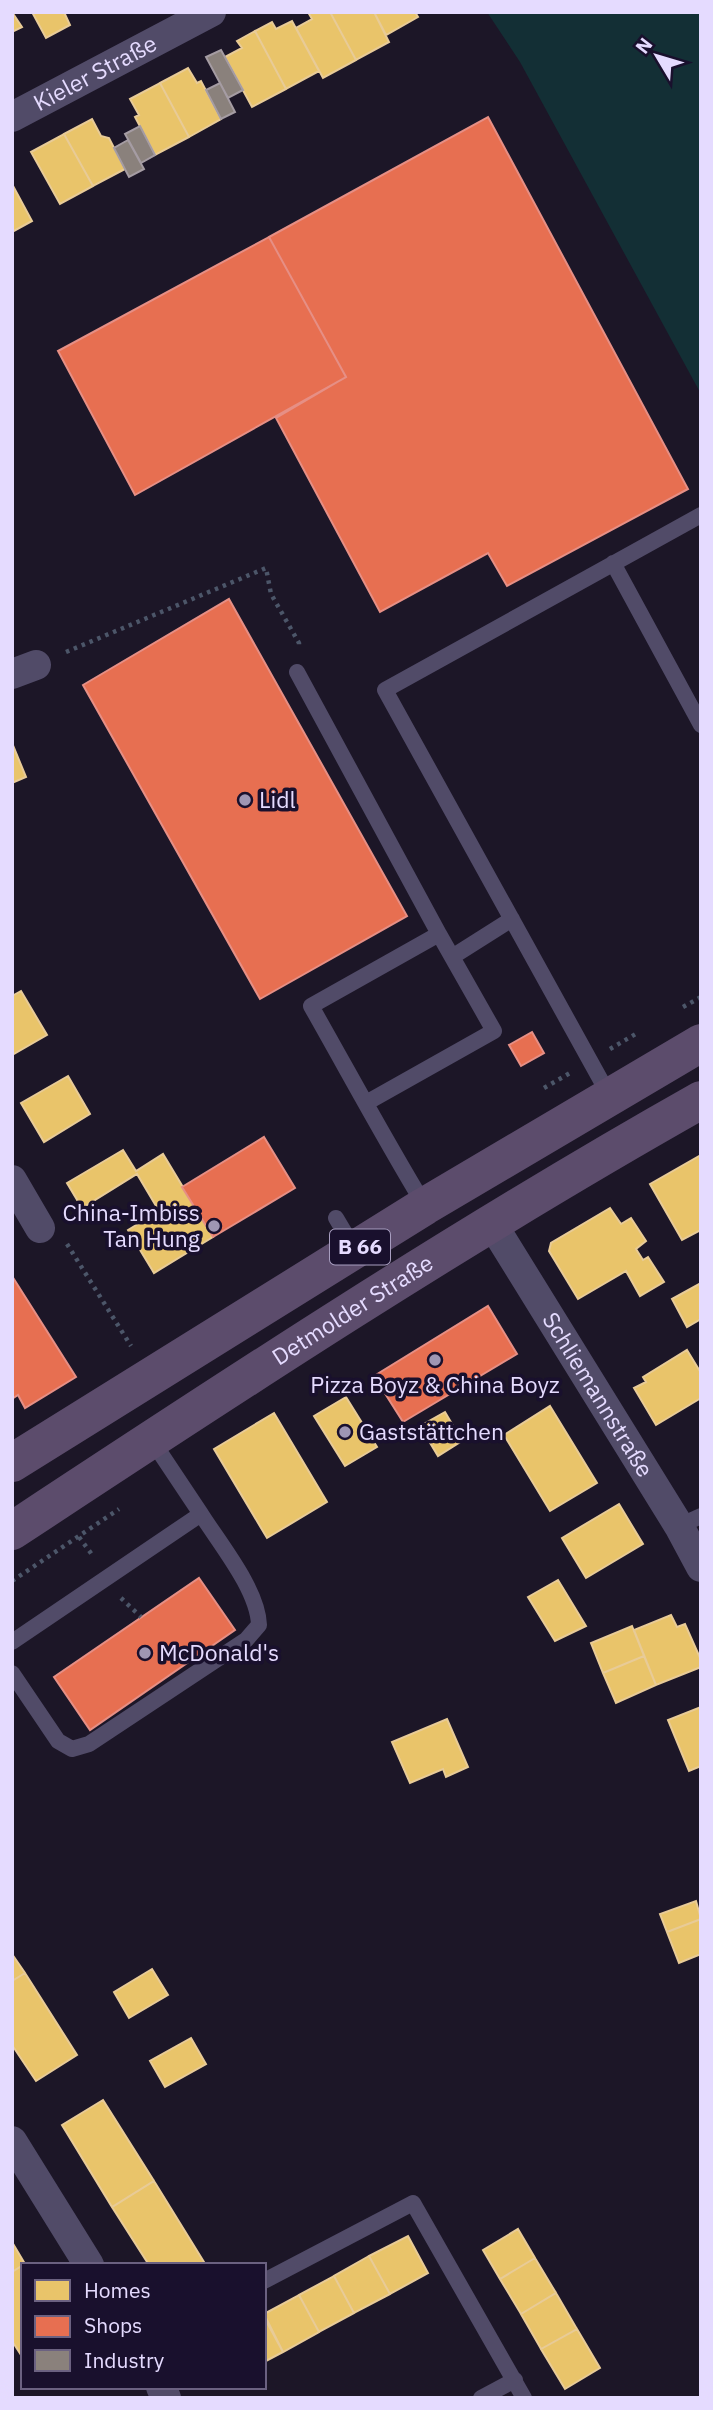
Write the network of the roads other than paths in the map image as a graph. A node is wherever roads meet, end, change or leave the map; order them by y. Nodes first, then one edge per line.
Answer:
1 (211, 12) edge
2 (174, 21) edge
3 (12, 117) edge
4 (701, 515) edge
5 (613, 563) junction
6 (297, 672) road end
7 (701, 724) edge
8 (512, 919) junction
9 (439, 934) junction
10 (452, 957) junction
11 (701, 1042) edge
12 (609, 1095) junction
13 (701, 1100) edge
14 (366, 1103) junction
15 (12, 1180) edge
16 (425, 1206) junction
17 (491, 1222) junction
18 (40, 1228) road end
19 (151, 1439) junction
20 (12, 1463) edge
21 (201, 1514) junction
22 (690, 1521) edge
23 (12, 1531) edge
24 (701, 1567) edge
25 (12, 1642) edge
26 (12, 1673) edge
27 (12, 2140) edge
28 (88, 2263) edge
29 (266, 2280) edge
30 (515, 2380) junction
31 (481, 2398) edge
32 (524, 2398) edge

1 - 2 street, Kieler Straße
2 - 3 street, Kieler Straße
4 - 5 lane
5 - 7 lane
5 - 8 lane
6 - 9 lane
8 - 10 lane
8 - 12 lane
9 - 10 lane
9 - 14 lane
10 - 14 lane
11 - 12 main road, B 66
12 - 16 main road, B 66
13 - 17 main road, Detmolder Straße / B 66
14 - 16 lane
15 - 18 street
16 - 20 main road, B 66
17 - 19 main road, Detmolder Straße / B 66
17 - 22 street, Schliemannstraße
19 - 21 lane
19 - 23 main road, Detmolder Straße / B 66
21 - 25 lane
21 - 26 lane
22 - 24 street, Schliemannstraße
27 - 28 street
29 - 30 lane
30 - 31 lane
30 - 32 lane

